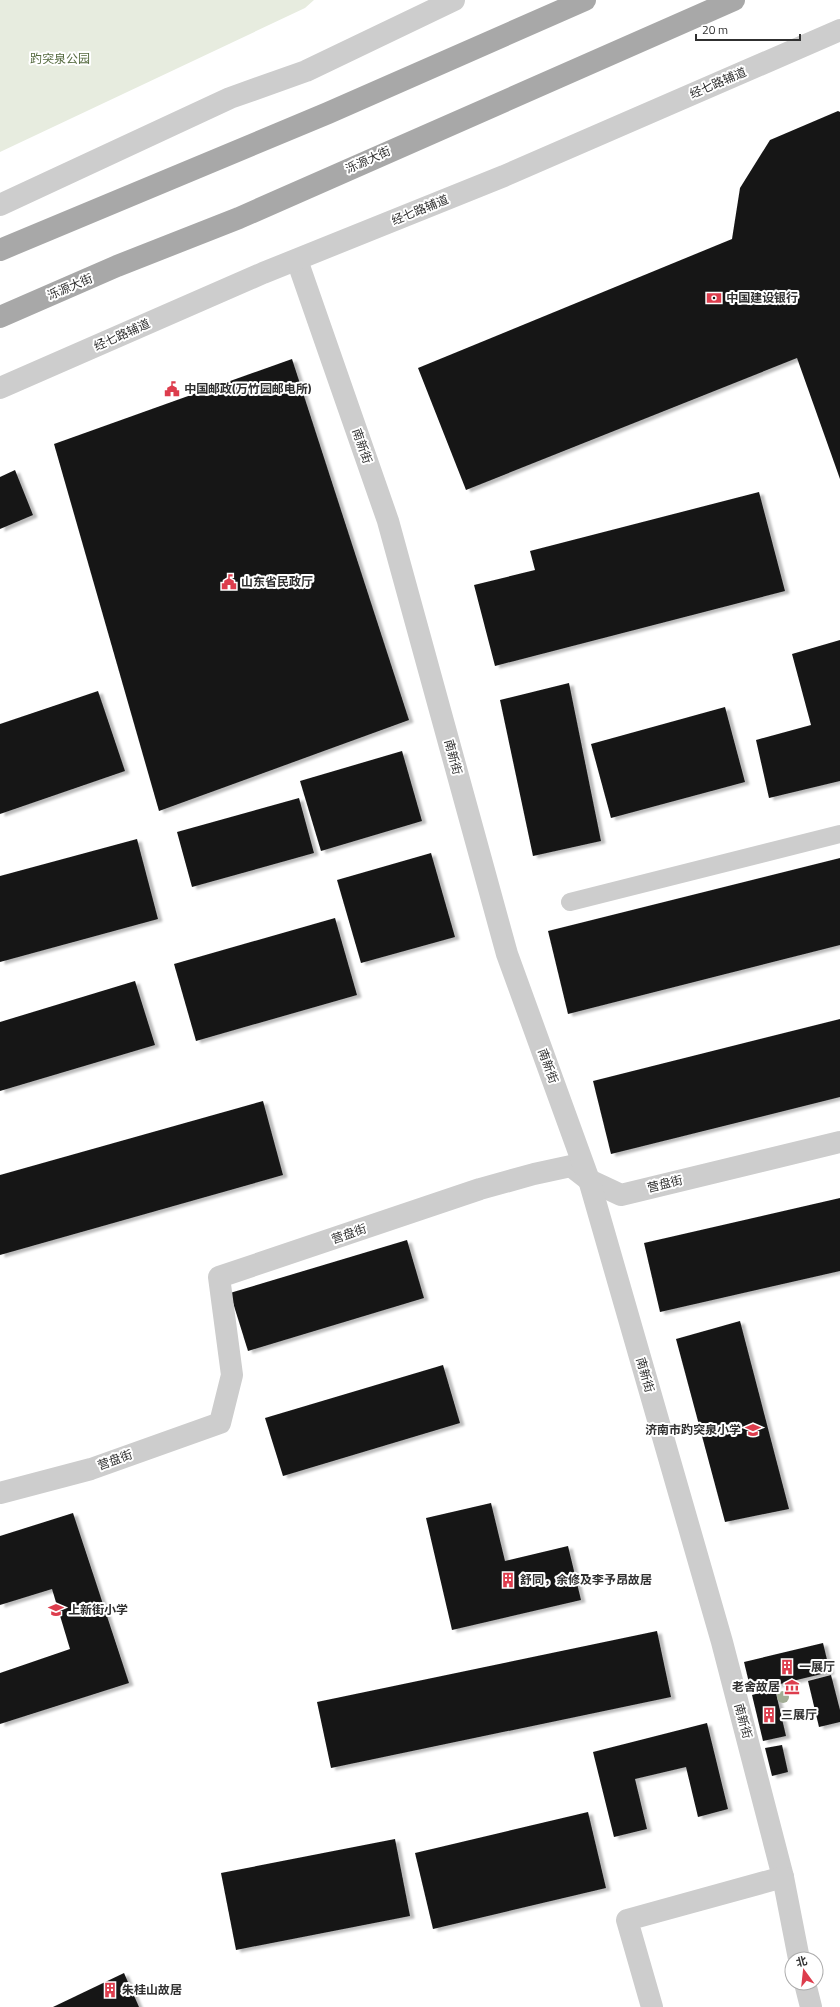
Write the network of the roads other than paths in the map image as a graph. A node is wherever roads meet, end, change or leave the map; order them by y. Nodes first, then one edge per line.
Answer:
1 (454, 0) edge
2 (585, 0) edge
3 (734, 0) edge
4 (840, 30) edge
5 (0, 205) edge
6 (0, 250) edge
7 (297, 260) junction
8 (0, 317) edge
9 (0, 388) edge
10 (840, 834) edge
11 (570, 902) dead end
12 (840, 1142) edge
13 (589, 1180) junction
14 (0, 1493) edge
15 (784, 1877) junction
16 (798, 1951) edge
17 (807, 1991) edge
18 (652, 2007) edge
19 (811, 2007) edge

1 - 5 street
2 - 6 main road
3 - 8 main road, 泺源大街
4 - 7 street, 经七路辅道
7 - 9 street, 经七路辅道
7 - 13 street, 南新街
10 - 11 lane
12 - 13 street, 营盘街
13 - 14 street, 营盘街
13 - 15 street, 南新街
15 - 16 street, 南新街
15 - 18 street
17 - 19 street

